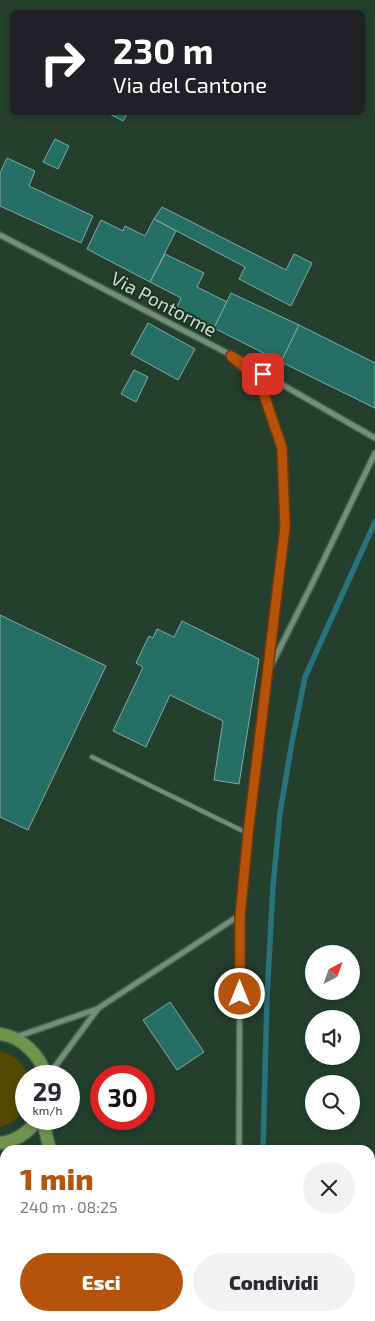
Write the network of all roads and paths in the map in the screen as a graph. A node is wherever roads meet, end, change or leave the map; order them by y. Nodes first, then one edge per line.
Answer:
1 (0, 235) edge
2 (231, 356) junction
3 (375, 438) edge
4 (375, 452) edge
5 (268, 671) junction
6 (92, 757) dead end
7 (248, 834) junction
8 (240, 916) junction
9 (97, 1009) junction
10 (0, 1034) edge
11 (14, 1038) junction
12 (41, 1065) edge
13 (55, 1065) edge
14 (28, 1130) edge
15 (44, 1130) edge
16 (0, 1144) edge
17 (48, 1145) edge
18 (239, 1145) edge

1 - 2 street, Via Pontorme
2 - 3 street
2 - 5 street, Via Pontorme
4 - 5 street
5 - 7 street, Via Pontorme
6 - 7 lane
7 - 8 street, Via Pontorme
8 - 9 street
8 - 18 street, Via Pontorme
9 - 11 street
9 - 13 street
10 - 11 main road
11 - 12 main road
14 - 16 main road
15 - 17 main road

